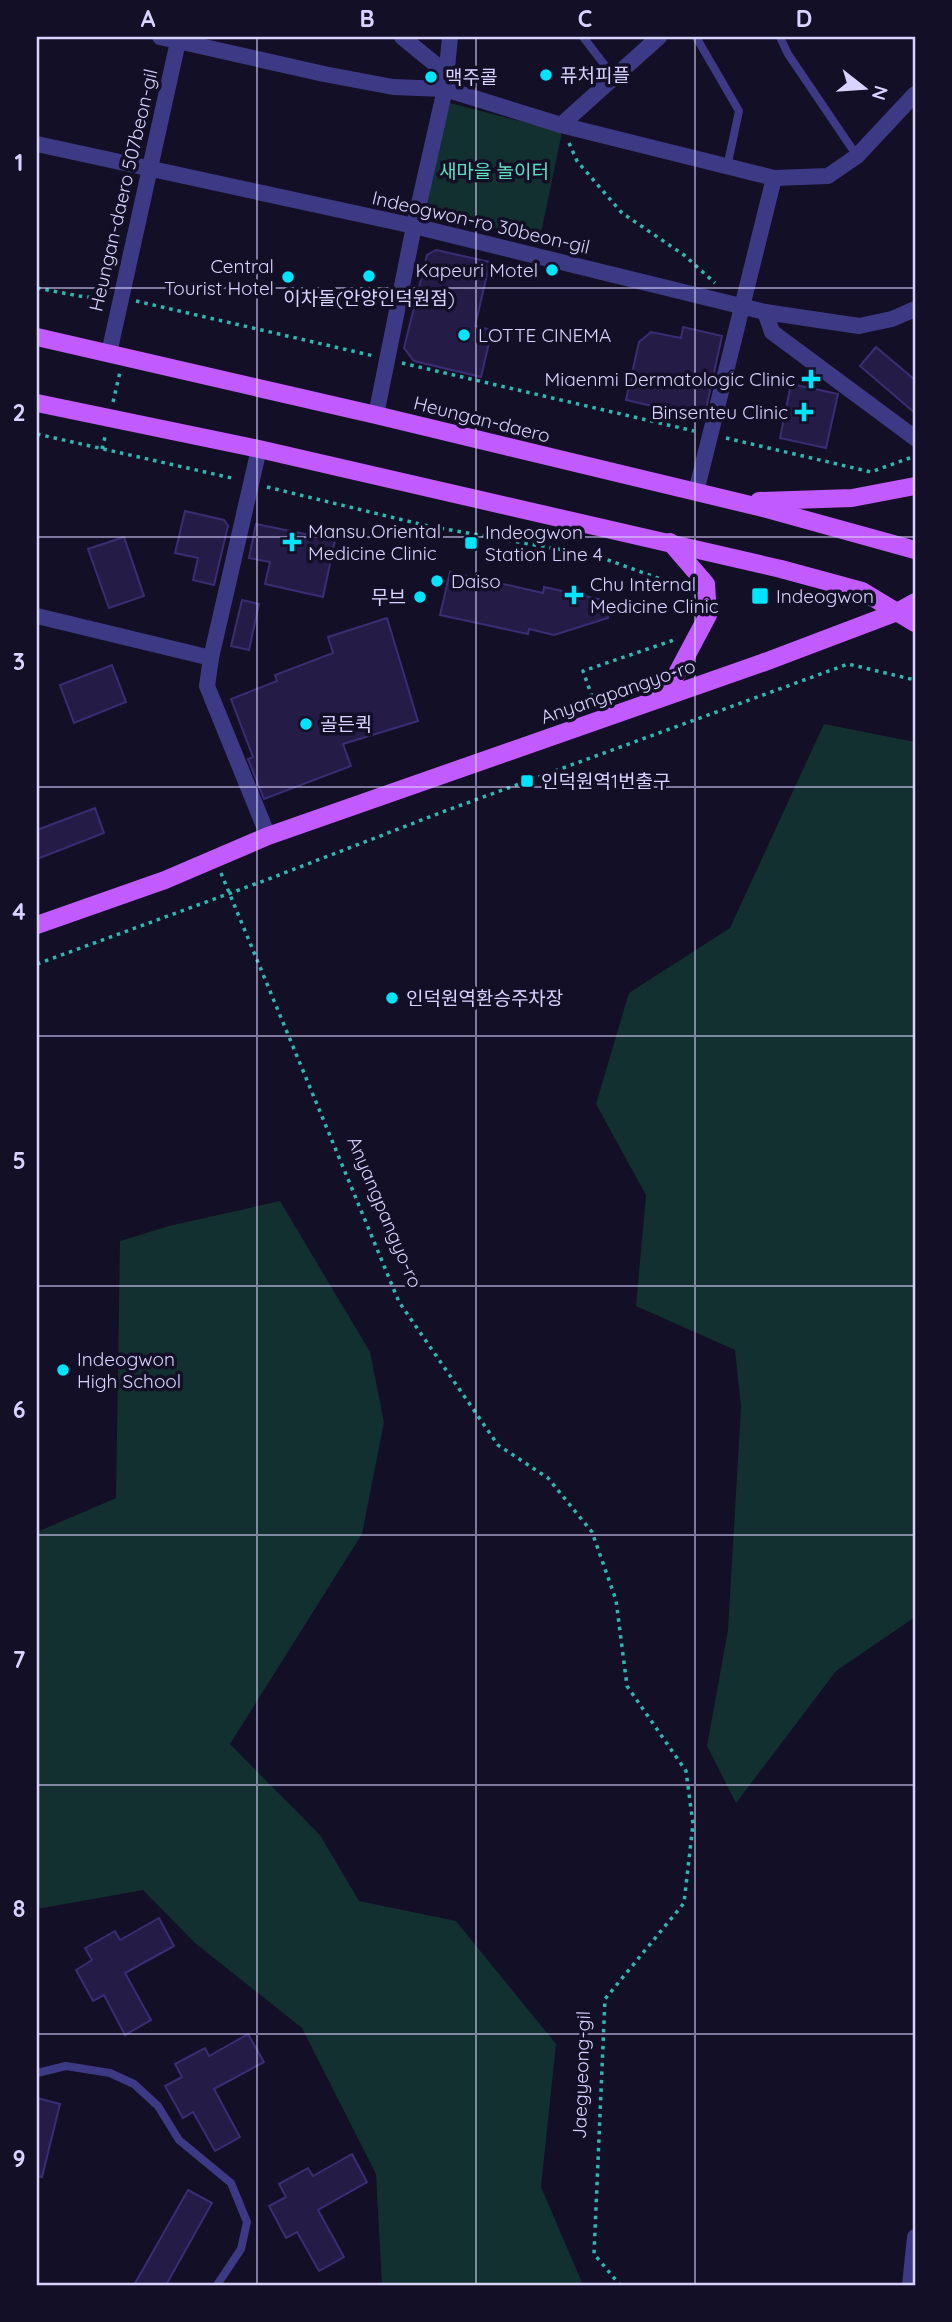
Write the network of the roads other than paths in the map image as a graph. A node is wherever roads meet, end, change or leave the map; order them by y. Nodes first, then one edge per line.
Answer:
1 (160, 37) edge
2 (402, 37) edge
3 (450, 37) edge
4 (583, 37) edge
5 (659, 37) edge
6 (696, 37) edge
7 (780, 37) edge
8 (179, 39) edge
9 (614, 77) junction
10 (446, 81) junction
11 (915, 94) edge
12 (561, 125) junction
13 (37, 144) edge
14 (857, 156) junction
15 (727, 167) junction
16 (149, 168) junction
17 (774, 178) junction
18 (414, 226) junction
19 (741, 306) junction
20 (915, 309) edge
21 (765, 312) junction
22 (37, 337) edge
23 (109, 353) junction
24 (37, 404) edge
25 (376, 415) junction
26 (915, 438) edge
27 (259, 449) junction
28 (915, 486) edge
29 (696, 492) junction
30 (734, 501) junction
31 (670, 542) junction
32 (915, 550) edge
33 (915, 602) edge
34 (897, 612) junction
35 (37, 616) edge
36 (915, 623) edge
37 (211, 658) junction
38 (665, 696) junction
39 (268, 836) junction
40 (37, 925) edge
41 (37, 2073) edge
42 (915, 2237) edge
43 (217, 2285) edge
44 (909, 2285) edge

1 - 8 street
2 - 10 street
3 - 10 street
4 - 9 lane
5 - 9 street
6 - 15 lane
7 - 14 lane
8 - 10 street
8 - 16 street, Heungan-daero 507beon-gil
9 - 12 street
10 - 12 street
10 - 18 street
11 - 14 street
12 - 15 street
13 - 16 street, Indeogwon-ro 30beon-gil
14 - 17 street
15 - 17 street
16 - 18 street, Indeogwon-ro 30beon-gil
16 - 23 street, Heungan-daero 507beon-gil
17 - 19 street
18 - 19 street, Indeogwon-ro 30beon-gil
18 - 25 street
19 - 21 street, Indeogwon-ro 30beon-gil
19 - 29 street
20 - 21 street, Indeogwon-ro 30beon-gil
21 - 26 street
22 - 23 main road, Heungan-daero
23 - 25 main road, Heungan-daero
24 - 27 main road
25 - 29 main road, Heungan-daero
27 - 31 main road
27 - 37 street
28 - 30 main road
29 - 30 main road, Heungan-daero
30 - 32 main road, Heungan-daero
31 - 34 main road
31 - 38 main road
33 - 34 main road, Anyangpangyo-ro
34 - 36 main road
34 - 38 main road, Anyangpangyo-ro
35 - 37 street
37 - 39 street
38 - 39 main road, Anyangpangyo-ro
39 - 40 main road, Anyangpangyo-ro
41 - 43 lane
42 - 44 street

